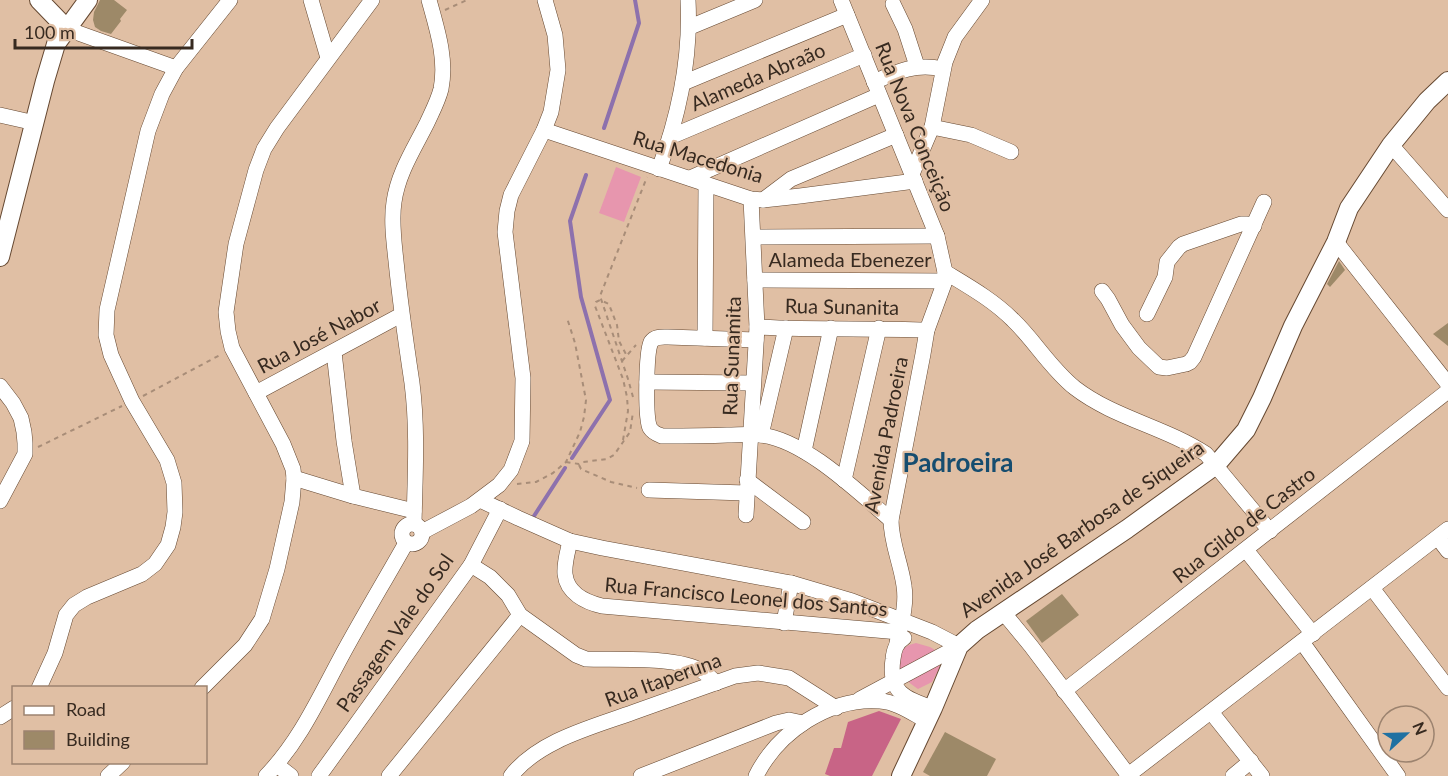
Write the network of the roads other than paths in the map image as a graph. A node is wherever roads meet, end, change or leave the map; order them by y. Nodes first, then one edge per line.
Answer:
1 (39, 0) edge
2 (88, 0) edge
3 (230, 0) edge
4 (311, 0) edge
5 (372, 0) edge
6 (429, 0) edge
7 (545, 0) edge
8 (688, 0) edge
9 (755, 0) edge
10 (982, 0) edge
11 (893, 4) dead end
12 (844, 7) edge
13 (690, 27) junction
14 (67, 29) junction
15 (864, 56) junction
16 (328, 58) junction
17 (917, 66) junction
18 (176, 68) junction
19 (943, 69) junction
20 (1448, 81) edge
21 (683, 83) junction
22 (877, 88) junction
23 (0, 115) edge
24 (35, 123) junction
25 (932, 126) junction
26 (544, 130) junction
27 (896, 135) junction
28 (670, 137) junction
29 (1390, 145) junction
30 (1011, 152) dead end
31 (655, 167) junction
32 (913, 177) junction
33 (690, 178) junction
34 (706, 184) junction
35 (757, 199) junction
36 (1264, 202) dead end
37 (1448, 210) edge
38 (1254, 226) junction
39 (753, 237) junction
40 (937, 237) junction
41 (1336, 242) junction
42 (0, 257) edge
43 (945, 276) junction
44 (755, 280) junction
45 (1102, 291) dead end
46 (1146, 314) dead end
47 (401, 315) junction
48 (786, 328) junction
49 (831, 328) junction
50 (879, 328) junction
51 (927, 330) junction
52 (756, 333) junction
53 (705, 338) junction
54 (334, 352) junction
55 (647, 382) junction
56 (753, 383) junction
57 (1448, 384) edge
58 (0, 386) edge
59 (1448, 391) edge
60 (256, 393) junction
61 (756, 435) junction
62 (804, 451) junction
63 (1216, 465) junction
64 (294, 478) junction
65 (844, 480) junction
66 (747, 487) junction
67 (649, 490) road end
68 (353, 496) junction
69 (480, 500) junction
70 (0, 501) edge
71 (500, 509) junction
72 (746, 515) dead end
73 (891, 520) junction
74 (417, 522) junction
75 (803, 522) dead end
76 (1270, 531) junction
77 (1443, 534) edge
78 (570, 541) junction
79 (1246, 550) junction
80 (1448, 551) edge
81 (471, 565) junction
82 (792, 583) junction
83 (1372, 588) junction
84 (874, 609) junction
85 (1004, 612) junction
86 (520, 615) junction
87 (784, 623) junction
88 (867, 629) junction
89 (900, 632) junction
90 (932, 632) junction
91 (1308, 638) junction
92 (960, 646) junction
93 (892, 682) junction
94 (716, 683) junction
95 (39, 686) edge
96 (203, 686) edge
97 (1448, 688) edge
98 (1064, 691) junction
99 (852, 703) junction
100 (836, 708) junction
101 (1210, 712) junction
102 (930, 715) junction
103 (803, 723) junction
104 (1251, 762) junction
105 (272, 771) edge
106 (291, 776) edge
107 (319, 776) edge
108 (389, 776) edge
109 (511, 776) edge
110 (641, 776) edge
111 (756, 776) edge
112 (901, 776) edge
113 (1128, 776) edge
114 (1233, 776) edge
115 (1262, 776) edge
116 (1398, 776) edge

1 - 14 main road
2 - 14 main road
3 - 18 street
4 - 16 street
5 - 16 street
6 - 47 street
7 - 26 street
8 - 13 street
9 - 13 street
10 - 19 street
11 - 17 street
12 - 15 street, Rua Nova Conceição
12 - 21 street
13 - 21 street
14 - 18 street
14 - 24 main road
15 - 22 street, Rua Nova Conceição
15 - 28 street, Alameda Abraão
16 - 60 street
17 - 19 street
17 - 22 street
18 - 95 street
19 - 25 street
20 - 29 main road, Avenida José Barbosa de Siqueira
21 - 28 street
22 - 27 street, Rua Nova Conceição
22 - 33 street
23 - 24 street
24 - 42 main road
25 - 30 street
25 - 32 street
26 - 31 street, Rua Macedonia
26 - 69 street
27 - 32 street, Rua Nova Conceição
27 - 35 street
28 - 31 street
29 - 37 street
29 - 41 main road, Avenida José Barbosa de Siqueira
31 - 33 street, Rua Macedonia
32 - 35 street, Rua Macedonia
32 - 40 street, Rua Nova Conceição
33 - 34 street, Rua Macedonia
34 - 35 street, Rua Macedonia
34 - 53 street
35 - 39 street, Rua Sunamita
36 - 38 street
38 - 45 street
38 - 46 street
39 - 40 street
39 - 44 street, Rua Sunamita
40 - 43 street, Rua Nova Conceição
41 - 57 street
41 - 63 main road, Avenida José Barbosa de Siqueira
43 - 44 street, Alameda Ebenezer
43 - 51 street, Avenida Padroeira
43 - 63 street
44 - 52 street, Rua Sunamita
47 - 54 street, Rua José Nabor
47 - 74 street
48 - 49 street, Rua Sunanita
48 - 52 street, Rua Sunanita
48 - 61 street
49 - 50 street, Rua Sunanita
49 - 62 street
50 - 51 street, Rua Sunanita
50 - 65 street
51 - 73 street, Avenida Padroeira
52 - 53 street, Rua Sunanita
52 - 56 street, Rua Sunamita
53 - 55 street, Rua Sunanita
54 - 60 street, Rua José Nabor
54 - 68 street
55 - 56 street
55 - 61 street
56 - 61 street, Rua Sunamita
58 - 70 street
59 - 76 street, Rua Gildo de Castro
60 - 64 street
61 - 62 street
61 - 66 street, Rua Sunamita
62 - 65 street
63 - 76 street
63 - 85 main road, Avenida José Barbosa de Siqueira
64 - 68 street
64 - 96 street
65 - 73 street
66 - 67 street
66 - 72 street, Rua Sunamita
66 - 75 street
68 - 74 street
69 - 71 street, Rua Francisco Leonel dos Santos
69 - 74 street
71 - 78 street, Rua Francisco Leonel dos Santos
71 - 81 street, Passagem Vale do Sol
73 - 89 street, Avenida Padroeira
74 - 105 street
76 - 79 street, Rua Gildo de Castro
77 - 80 street
77 - 83 street
78 - 82 street, Rua Francisco Leonel dos Santos
78 - 87 street, Rua Francisco Leonel dos Santos
79 - 91 street
79 - 98 street, Rua Gildo de Castro
81 - 86 street
81 - 107 street, Passagem Vale do Sol
82 - 84 street, Rua Francisco Leonel dos Santos
82 - 87 street
83 - 91 street
83 - 97 street
84 - 88 street
84 - 89 street, Rua Francisco Leonel dos Santos
85 - 92 main road, Avenida José Barbosa de Siqueira
85 - 98 street
86 - 94 street
86 - 108 street
87 - 88 street, Rua Francisco Leonel dos Santos
88 - 89 street, Rua Francisco Leonel dos Santos
89 - 90 street, Rua Francisco Leonel dos Santos
89 - 90 street
89 - 93 street, Avenida Padroeira
90 - 92 street, Rua Francisco Leonel dos Santos
91 - 101 street
91 - 116 street
92 - 93 street
92 - 102 main road, Avenida José Barbosa de Siqueira
93 - 99 street
93 - 102 street
94 - 100 street, Rua Itaperuna
94 - 109 street, Rua Itaperuna
98 - 113 street
99 - 100 street
99 - 102 street
100 - 103 street
101 - 104 street
101 - 113 street
102 - 112 main road, Avenida José Barbosa de Siqueira
103 - 110 street
103 - 111 street
104 - 114 street
104 - 115 street
105 - 106 street

